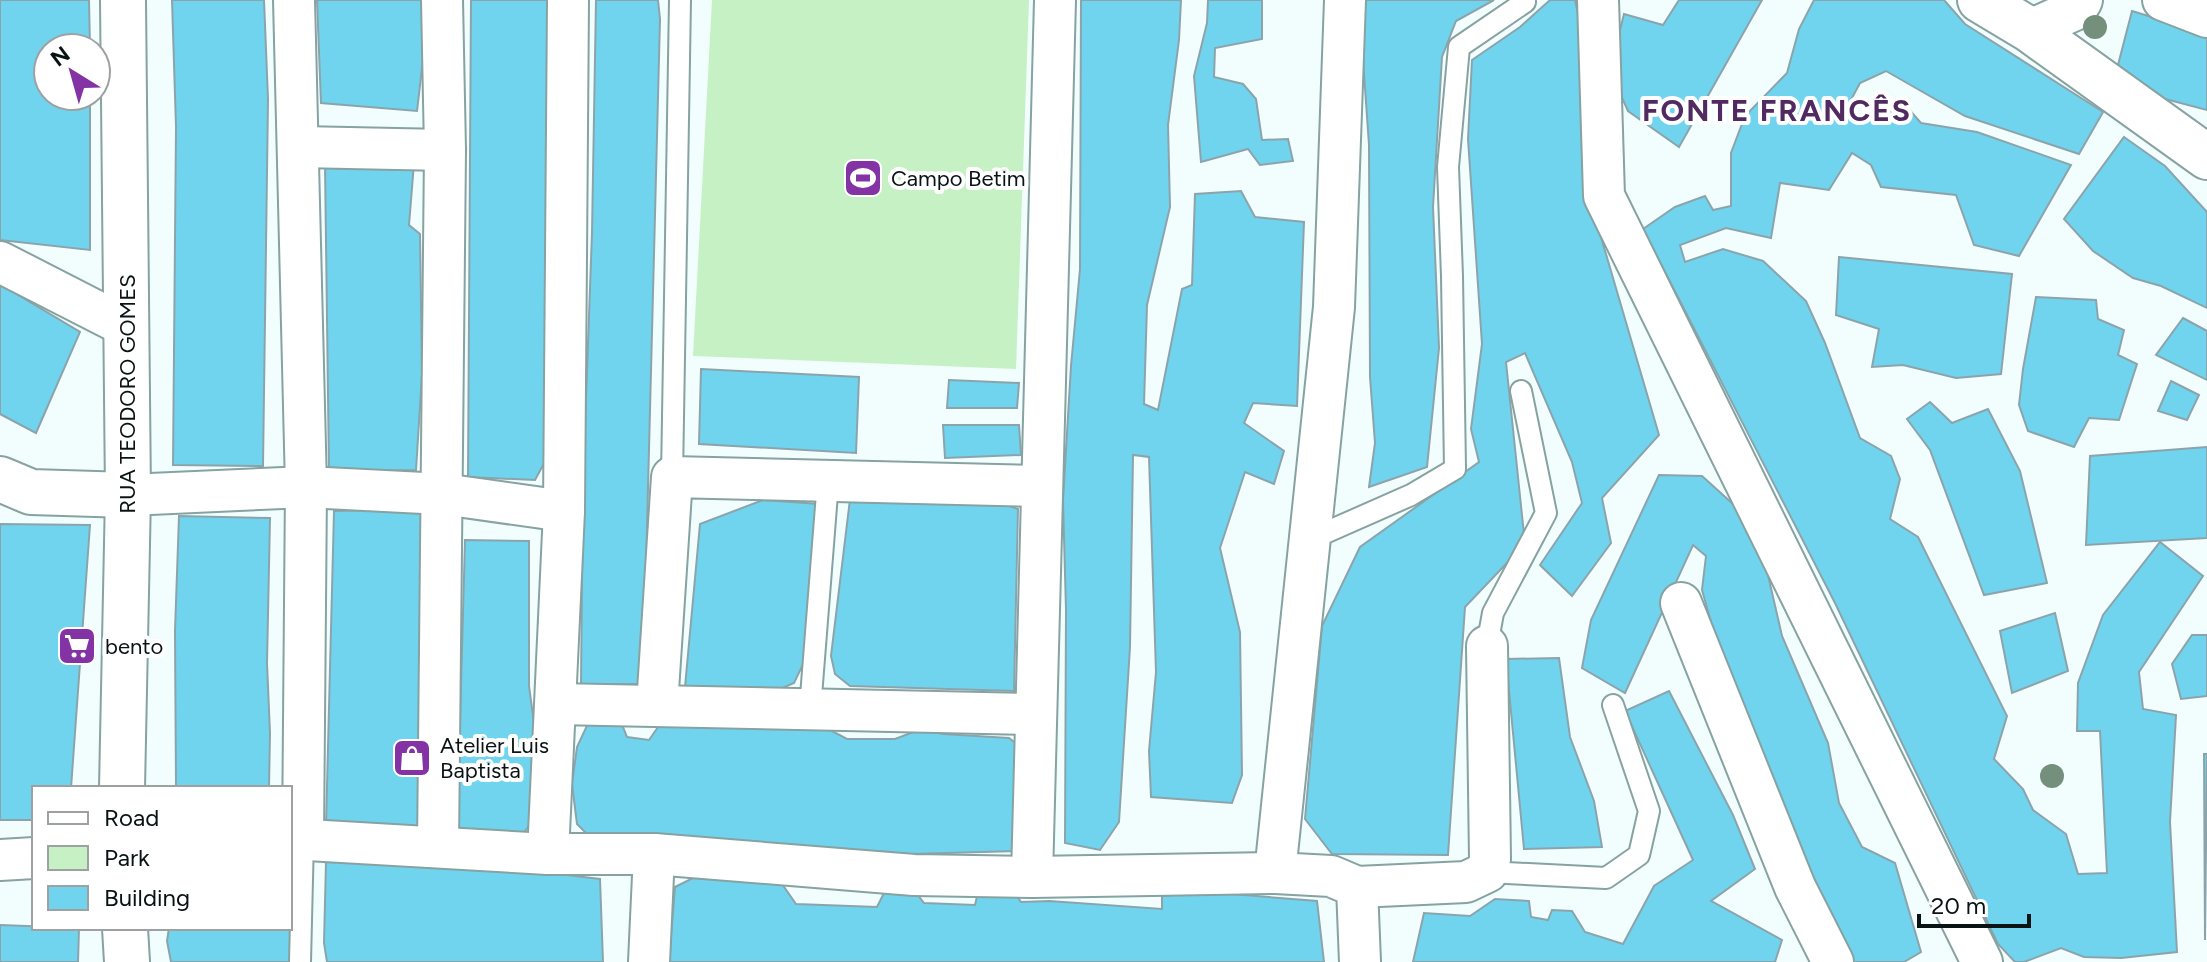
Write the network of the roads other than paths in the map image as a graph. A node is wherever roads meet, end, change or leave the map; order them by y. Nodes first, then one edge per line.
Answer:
1 (123, 0) edge
2 (294, 0) edge
3 (442, 0) edge
4 (568, 0) edge
5 (680, 0) edge
6 (1055, 0) edge
7 (1345, 0) edge
8 (1598, 0) edge
9 (1980, 0) edge
10 (2082, 0) edge
11 (2165, 0) edge
12 (1525, 2) dead end
13 (2207, 17) edge
14 (2030, 30) junction
15 (300, 147) junction
16 (445, 150) junction
17 (2207, 157) edge
18 (0, 262) edge
19 (127, 327) junction
20 (1521, 391) dead end
21 (672, 477) junction
22 (0, 479) edge
23 (828, 481) junction
24 (1041, 486) junction
25 (306, 487) junction
26 (443, 494) junction
27 (128, 495) junction
28 (564, 511) junction
29 (1311, 539) junction
30 (1681, 603) dead end
31 (1487, 646) joint
32 (556, 704) junction
33 (1613, 705) dead end
34 (657, 706) junction
35 (810, 709) junction
36 (1034, 714) junction
37 (122, 786) edge
38 (297, 839) edge
39 (438, 847) junction
40 (548, 854) junction
41 (654, 854) junction
42 (32, 858) edge
43 (0, 860) edge
44 (1487, 872) junction
45 (1275, 873) junction
46 (1032, 877) junction
47 (1357, 887) junction
48 (125, 930) edge
49 (127, 962) edge
50 (300, 962) edge
51 (649, 962) edge
52 (1360, 962) edge
53 (1833, 962) edge
54 (1982, 962) edge

1 - 19 main road, RUA TEODORO GOMES
2 - 15 street
3 - 16 street
4 - 28 street
5 - 21 lane
6 - 24 street
7 - 29 street
8 - 54 street
9 - 14 main road
10 - 14 street
11 - 13 street
12 - 29 lane
14 - 17 main road
15 - 16 street
15 - 25 street
16 - 26 street
18 - 19 street
19 - 27 main road, RUA TEODORO GOMES
20 - 31 lane
21 - 23 street
21 - 34 street
22 - 27 main road
23 - 24 street
23 - 35 lane
24 - 36 street
25 - 26 street
25 - 27 street
25 - 38 street
26 - 28 street
26 - 39 street
27 - 37 main road, RUA TEODORO GOMES
28 - 32 street
29 - 45 street
30 - 53 street
31 - 44 street
32 - 34 street
32 - 40 street
33 - 44 lane
34 - 35 street
35 - 36 street
36 - 46 street
38 - 39 street
38 - 50 lane
39 - 40 street
40 - 41 street
41 - 46 street
41 - 51 street
42 - 43 street
44 - 47 street
45 - 46 street
45 - 47 street
47 - 52 street
48 - 49 main road

